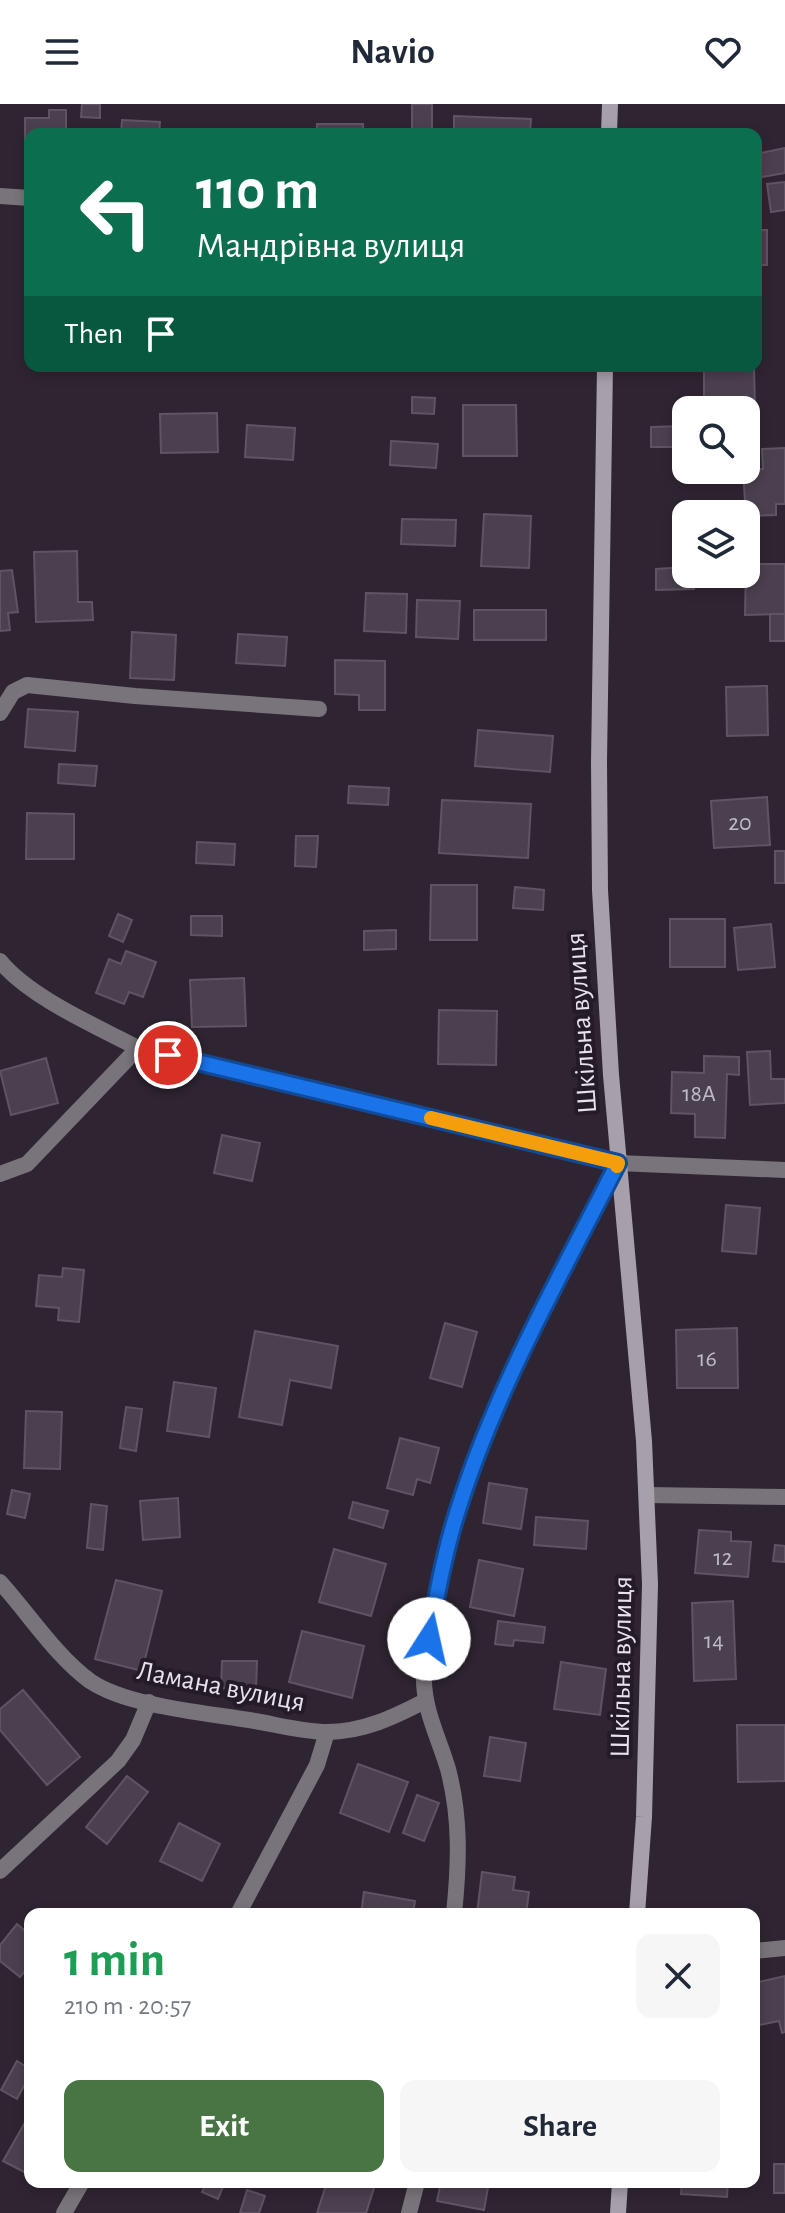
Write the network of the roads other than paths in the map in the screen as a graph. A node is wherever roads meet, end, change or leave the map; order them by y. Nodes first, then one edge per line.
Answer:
1 (610, 104) edge
2 (609, 128) edge
3 (0, 196) edge
4 (24, 198) edge
5 (605, 372) edge
6 (319, 709) dead end
7 (0, 713) edge
8 (0, 961) edge
9 (138, 1048) junction
10 (618, 1163) junction
11 (785, 1170) edge
12 (0, 1174) edge
13 (647, 1495) junction
14 (785, 1497) edge
15 (0, 1582) edge
16 (425, 1701) junction
17 (149, 1702) junction
18 (327, 1732) junction
19 (0, 1871) edge
20 (241, 1908) edge
21 (454, 1908) edge
22 (637, 1908) edge
23 (785, 1948) edge
24 (760, 1950) edge
25 (79, 2188) edge
26 (415, 2188) edge
27 (620, 2188) edge
28 (64, 2213) edge
29 (409, 2213) edge
30 (618, 2213) edge

1 - 2 main road
3 - 4 street
5 - 10 main road, Шкільна вулиця
6 - 7 street
8 - 9 street
9 - 10 street
9 - 12 street
10 - 11 street
10 - 13 main road, Шкільна вулиця
10 - 16 street
13 - 14 street
13 - 22 main road, Шкільна вулиця
15 - 17 street, Ламана вулиця
16 - 18 street, Ламана вулиця
16 - 21 street
17 - 18 street, Ламана вулиця
17 - 19 street
18 - 20 street
23 - 24 street
25 - 28 street
26 - 29 street
27 - 30 main road

